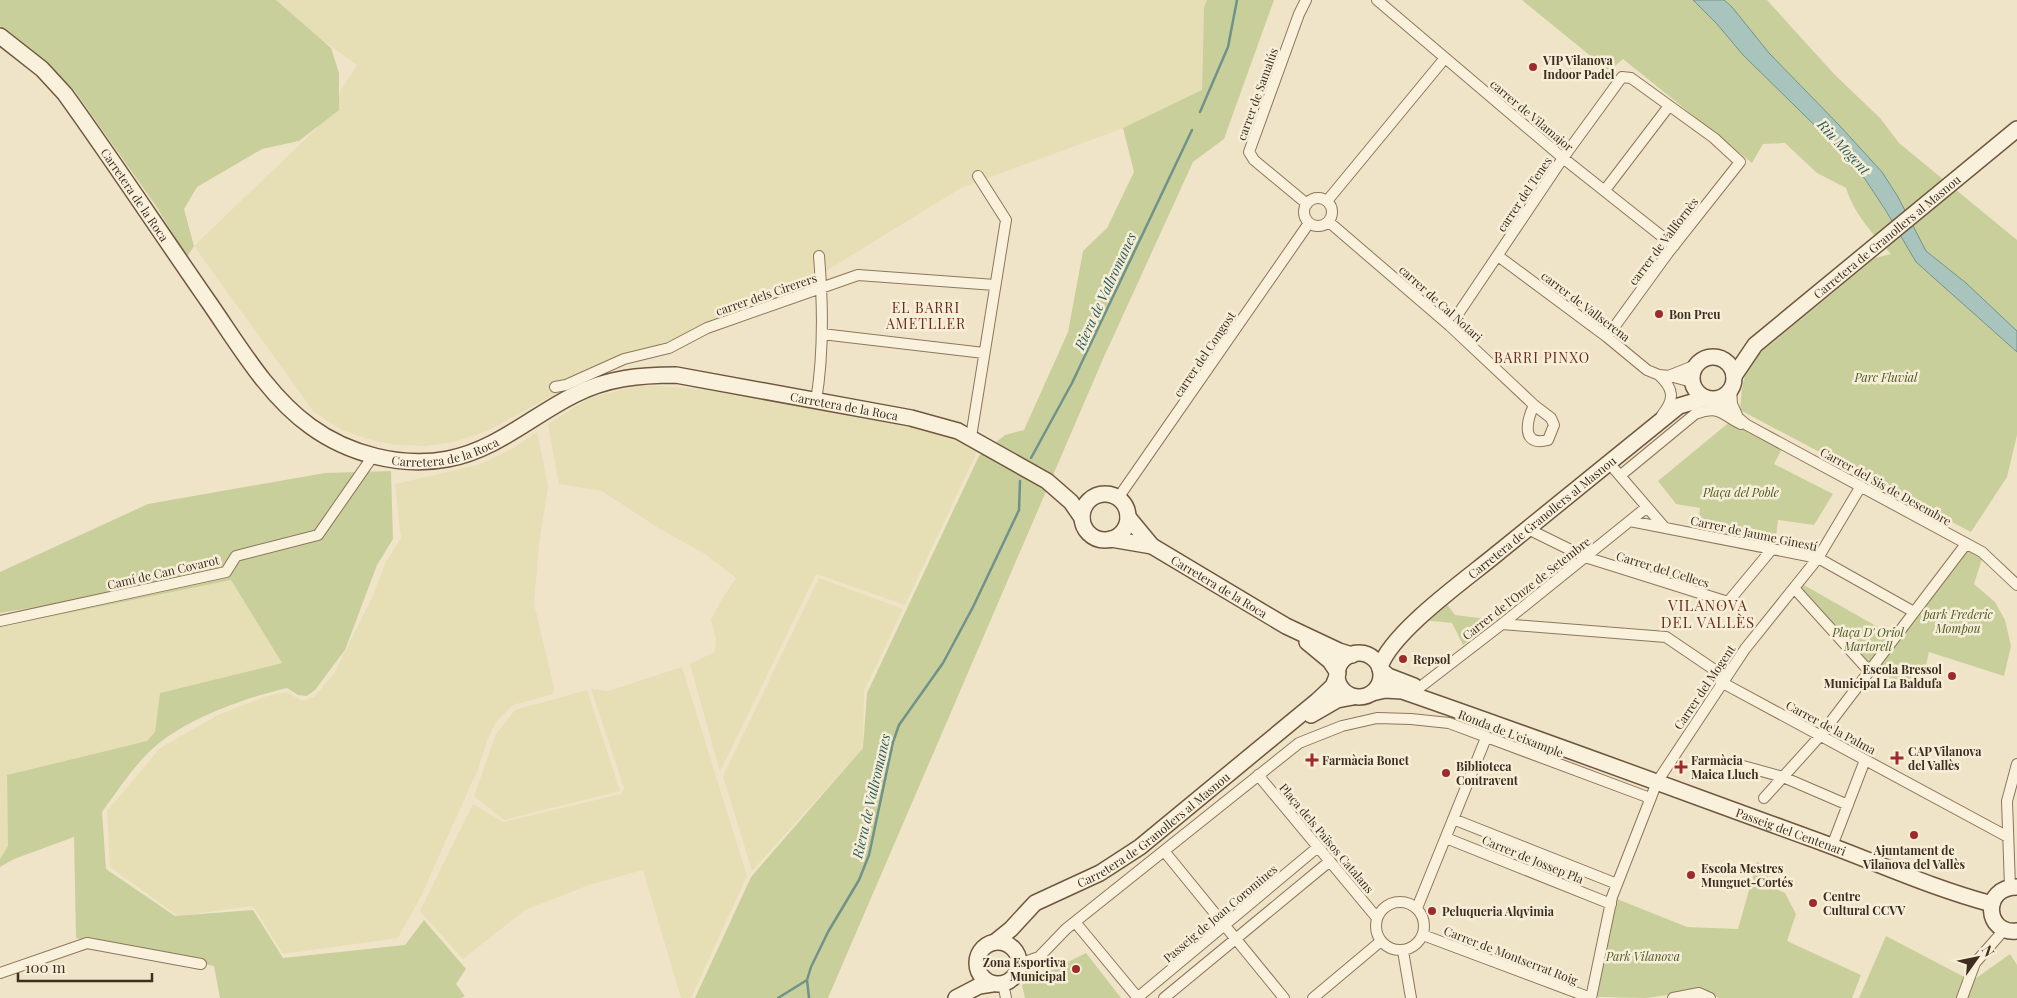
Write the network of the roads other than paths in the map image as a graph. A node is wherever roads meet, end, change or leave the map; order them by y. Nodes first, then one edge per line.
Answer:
1 (1306, 0) edge
2 (1377, 0) edge
3 (0, 36) edge
4 (1445, 58) junction
5 (1669, 106) junction
6 (2017, 129) edge
7 (1564, 158) junction
8 (978, 176) dead end
9 (1605, 190) junction
10 (1327, 201) junction
11 (1307, 204) junction
12 (1329, 222) junction
13 (1309, 223) junction
14 (1674, 246) junction
15 (819, 256) dead end
16 (1498, 256) junction
17 (995, 285) junction
18 (822, 288) junction
19 (1450, 326) junction
20 (822, 334) junction
21 (1607, 337) junction
22 (1755, 345) junction
23 (984, 354) junction
24 (1722, 358) junction
25 (1696, 364) junction
26 (1665, 375) junction
27 (1692, 382) junction
28 (1733, 383) junction
29 (555, 387) dead end
30 (1711, 398) junction
31 (816, 401) junction
32 (1534, 404) dead end
33 (1679, 406) junction
34 (1737, 415) junction
35 (1748, 425) junction
36 (1651, 429) junction
37 (971, 437) junction
38 (373, 456) junction
39 (1609, 463) junction
40 (1621, 474) junction
41 (1053, 485) junction
42 (1861, 486) junction
43 (1093, 497) junction
44 (1118, 498) junction
45 (1648, 507) junction
46 (1128, 517) junction
47 (1082, 518) junction
48 (1630, 521) junction
49 (1665, 528) junction
50 (1528, 529) junction
51 (1111, 539) junction
52 (1966, 544) junction
53 (1152, 546) junction
54 (1772, 549) junction
55 (1585, 557) junction
56 (1818, 558) junction
57 (2017, 585) edge
58 (1794, 588) junction
59 (1914, 612) junction
60 (0, 621) edge
61 (1502, 624) junction
62 (1286, 626) junction
63 (1406, 629) junction
64 (1356, 654) junction
65 (1380, 668) junction
66 (1869, 671) junction
67 (1338, 674) junction
68 (1723, 680) junction
69 (1419, 688) junction
70 (1372, 693) junction
71 (1353, 696) junction
72 (1284, 730) junction
73 (1820, 736) junction
74 (1486, 738) junction
75 (1589, 757) junction
76 (1865, 760) junction
77 (2017, 764) edge
78 (1743, 766) dead end
79 (1258, 775) junction
80 (1783, 777) junction
81 (1656, 782) junction
82 (1650, 798) junction
83 (1764, 798) dead end
84 (1848, 805) junction
85 (1453, 820) junction
86 (2008, 837) junction
87 (1446, 838) junction
88 (1832, 846) junction
89 (1318, 847) junction
90 (1164, 851) junction
91 (1330, 861) junction
92 (1617, 884) junction
93 (2013, 887) edge
94 (1610, 904) junction
95 (1992, 904) junction
96 (1417, 908) junction
97 (1377, 918) junction
98 (1019, 921) junction
99 (1075, 922) junction
100 (1225, 925) junction
101 (2010, 931) edge
102 (1423, 935) junction
103 (1236, 938) junction
104 (1381, 941) junction
105 (994, 942) junction
106 (1403, 951) junction
107 (1018, 959) junction
108 (201, 964) dead end
109 (976, 966) junction
110 (0, 973) edge
111 (1000, 989) edge
112 (956, 998) edge
113 (1138, 998) edge
114 (1164, 998) edge
115 (1284, 998) edge
116 (1313, 998) edge
117 (1410, 998) edge
118 (1591, 998) edge
119 (1673, 998) edge
120 (1710, 998) edge
121 (1962, 998) edge

1 - 11 street, carrer de Samalús
2 - 4 street, carrer de Vilamajor
3 - 38 street, Carretera de la Roca
4 - 7 street, carrer de Vilamajor
4 - 10 street
5 - 7 street, carrer del Tenes
5 - 9 street
5 - 14 street, carrer de Vallfornès
6 - 22 street, Carretera de Granollers al Masnou
7 - 9 street, carrer de Vilamajor
7 - 16 street, carrer del Tenes
8 - 17 street
9 - 14 street, carrer de Vilamajor
10 - 11 street
10 - 12 street
11 - 13 street
12 - 13 street
12 - 19 street, carrer de Cal Notari
13 - 44 street, carrer del Congost
14 - 21 street, carrer de Vallfornès
15 - 18 street
16 - 19 street, carrer del Tenes
16 - 21 street, carrer de Vallserena
17 - 18 street, carrer dels Cirerers
17 - 23 street
18 - 20 street
18 - 29 street, carrer dels Cirerers
19 - 32 street, carrer de Cal Notari
20 - 23 street
20 - 31 street
21 - 26 street, carrer de Vallserena
22 - 24 street, Carretera de Granollers al Masnou
22 - 28 street, Carretera de Granollers al Masnou
23 - 37 street
24 - 25 street
24 - 28 street
25 - 26 street
25 - 27 street
26 - 27 street, carrer de Vallserena
26 - 36 street, carrer de Vallserena
27 - 30 street
27 - 33 street, Carretera de Granollers al Masnou
28 - 30 street
28 - 34 street
30 - 33 street, Carretera de Granollers al Masnou
30 - 34 street, Carrer del Sis de Desembre
31 - 37 street, Carretera de la Roca
31 - 38 street, Carretera de la Roca
33 - 36 street, Carretera de Granollers al Masnou
34 - 35 street, Carrer del Sis de Desembre
35 - 40 street
35 - 42 street, Carrer del Sis de Desembre
36 - 39 street, Carretera de Granollers al Masnou
37 - 41 street, Carretera de la Roca
38 - 60 street, Camí de Can Covarot
39 - 40 street
39 - 50 street, Carretera de Granollers al Masnou
40 - 45 street
41 - 43 street, Carretera de la Roca
41 - 47 street, Carretera de la Roca
42 - 52 street, Carrer del Sis de Desembre
42 - 56 street, Carrer del Mogent
43 - 44 street
43 - 47 street
44 - 46 street
45 - 48 street, Carrer de l'Onze de Setembre
45 - 49 street
46 - 51 street
46 - 53 street, Carretera de la Roca
47 - 51 street
48 - 49 street, Carrer de Jaume Ginestí
48 - 55 street, Carrer de l'Onze de Setembre
49 - 54 street, Carrer de Jaume Ginestí
50 - 55 street, Carrer del Cellecs
50 - 63 street, Carretera de Granollers al Masnou
51 - 53 street, Carretera de la Roca
52 - 57 street, Carrer del Sis de Desembre
52 - 59 street
53 - 62 street, Carretera de la Roca
54 - 55 street, Carrer del Cellecs
54 - 56 street, Carrer de Jaume Ginestí
55 - 61 street, Carrer de l'Onze de Setembre
56 - 58 street, Carrer del Mogent
56 - 59 street, Carrer de Jaume Ginestí
58 - 66 street
58 - 68 street, Carrer del Mogent
59 - 66 street
61 - 68 street, Carrer de la Palma
61 - 69 street, Carrer de l'Onze de Setembre
62 - 64 street, Carretera de la Roca
62 - 67 street, Carretera de la Roca
63 - 64 street, Carretera de Granollers al Masnou
63 - 65 street, Carretera de Granollers al Masnou
64 - 65 street
64 - 67 street
65 - 69 street, Passeig del Centenari
65 - 70 street
66 - 73 street
67 - 71 street
67 - 72 street, Carretera de Granollers al Masnou
68 - 73 street, Carrer de la Palma
68 - 81 street, Carrer del Mogent
69 - 75 street, Passeig del Centenari
70 - 71 street
70 - 75 street, Passeig del Centenari
71 - 72 street, Carretera de Granollers al Masnou
72 - 98 street, Carretera de Granollers al Masnou
73 - 76 street, Carrer de la Palma
73 - 80 street
74 - 79 street, Ronda de L'eixample
74 - 82 street, Ronda de L'eixample
74 - 85 street
75 - 81 street, Passeig del Centenari
76 - 84 street
76 - 86 street, Carrer de la Palma
77 - 86 street
78 - 80 street
79 - 89 street, Plaça dels Països Catalans
79 - 90 street, Ronda de L'eixample
80 - 83 street
80 - 84 street
81 - 82 street, Carrer del Mogent
81 - 88 street, Passeig del Centenari
82 - 92 street, Carrer del Mogent
84 - 88 street
85 - 87 street
85 - 92 street, Carrer de Jossep Pla
86 - 93 street
87 - 94 street, Carrer de Jossep Pla
87 - 96 street
88 - 95 street, Passeig del Centenari
89 - 91 street, Plaça dels Països Catalans
89 - 100 street, Passeig de Joan Coromines
90 - 99 street, Ronda de L'eixample
90 - 100 street
91 - 97 street, Plaça dels Països Catalans
91 - 103 street
92 - 94 street, Carrer del Mogent
93 - 95 street
94 - 118 street, Carrer del Mogent
95 - 101 street
96 - 97 street
96 - 102 street
97 - 104 street, Plaça dels Països Catalans
98 - 105 street, Carretera de Granollers al Masnou
98 - 107 street
99 - 107 street, Ronda de L'eixample
99 - 113 street
100 - 103 street
100 - 113 street, Passeig de Joan Coromines
101 - 121 street
102 - 106 street
102 - 118 street, Carrer de Montserrat Roig
103 - 114 street
103 - 115 street
104 - 106 street
104 - 116 street
105 - 107 street
105 - 109 street
106 - 117 street
107 - 111 street
108 - 110 street
109 - 111 street
109 - 112 street
111 - 112 street
119 - 120 street

